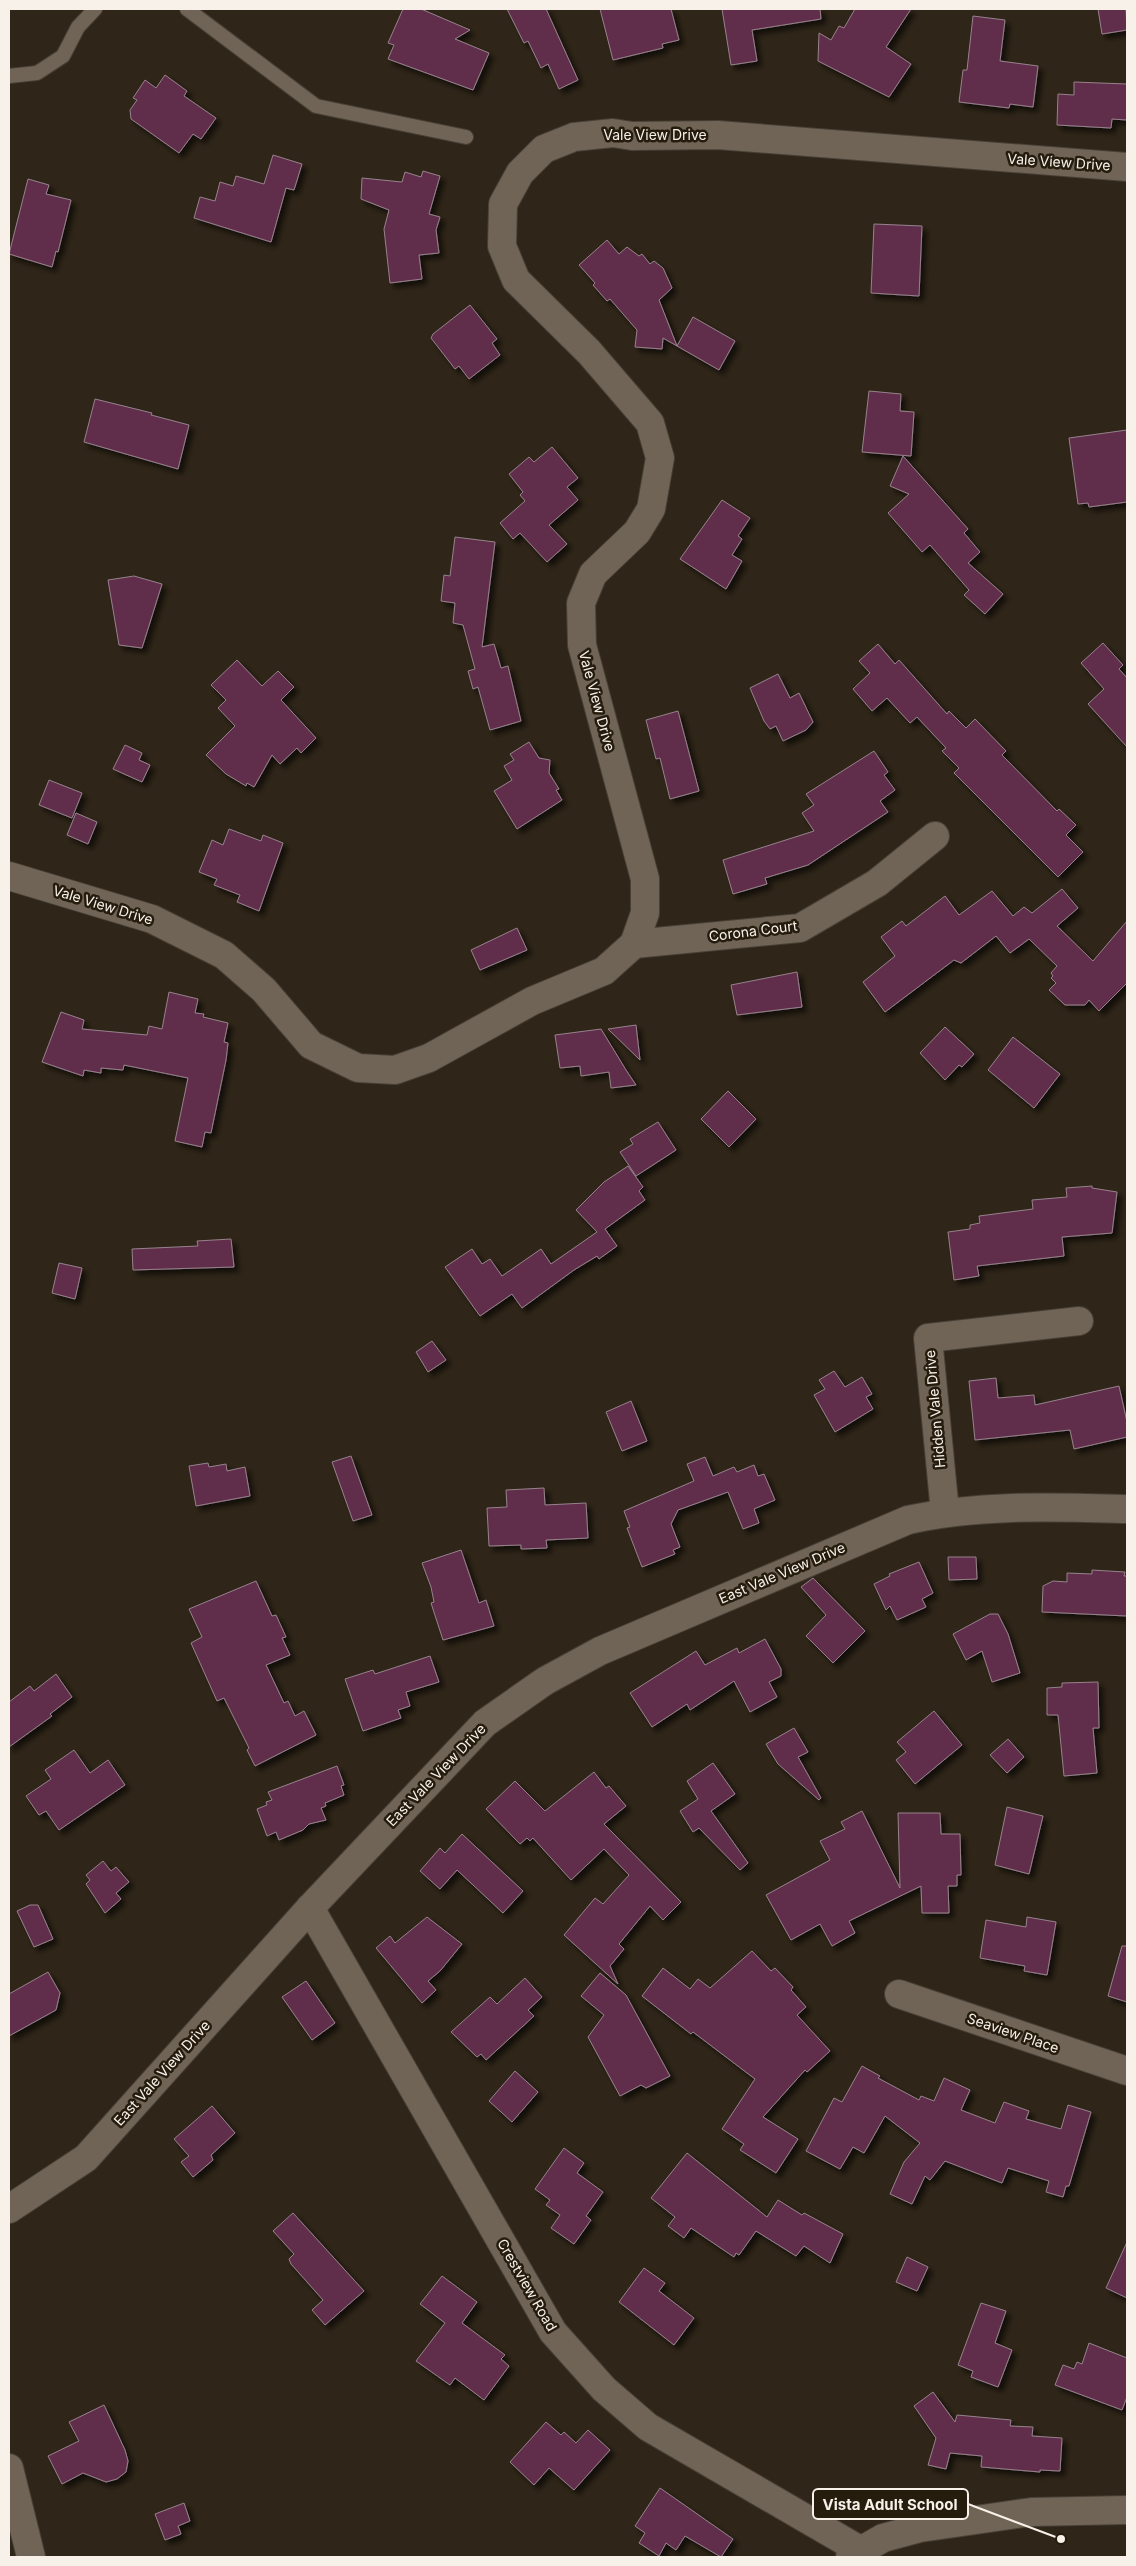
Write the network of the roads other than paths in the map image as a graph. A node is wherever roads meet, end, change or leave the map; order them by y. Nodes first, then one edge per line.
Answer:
1 (95, 9) edge
2 (187, 9) edge
3 (9, 76) edge
4 (466, 137) dead end
5 (1127, 167) edge
6 (935, 836) dead end
7 (9, 876) edge
8 (634, 944) junction
9 (1079, 1321) dead end
10 (1127, 1509) edge
11 (945, 1512) junction
12 (310, 1908) junction
13 (899, 1994) dead end
14 (1127, 2072) edge
15 (9, 2209) edge
16 (9, 2468) edge
17 (1127, 2510) edge
18 (855, 2554) edge
19 (31, 2557) edge

1 - 3 lane
2 - 4 lane
5 - 8 street, Vale View Drive
6 - 8 street, Corona Court
7 - 8 street, Vale View Drive
9 - 11 street, Hidden Vale Drive
10 - 11 street, East Vale View Drive
11 - 12 street, East Vale View Drive
12 - 15 street, East Vale View Drive
12 - 18 street, Crestview Road
13 - 14 street, Seaview Place
16 - 19 street
17 - 18 street

